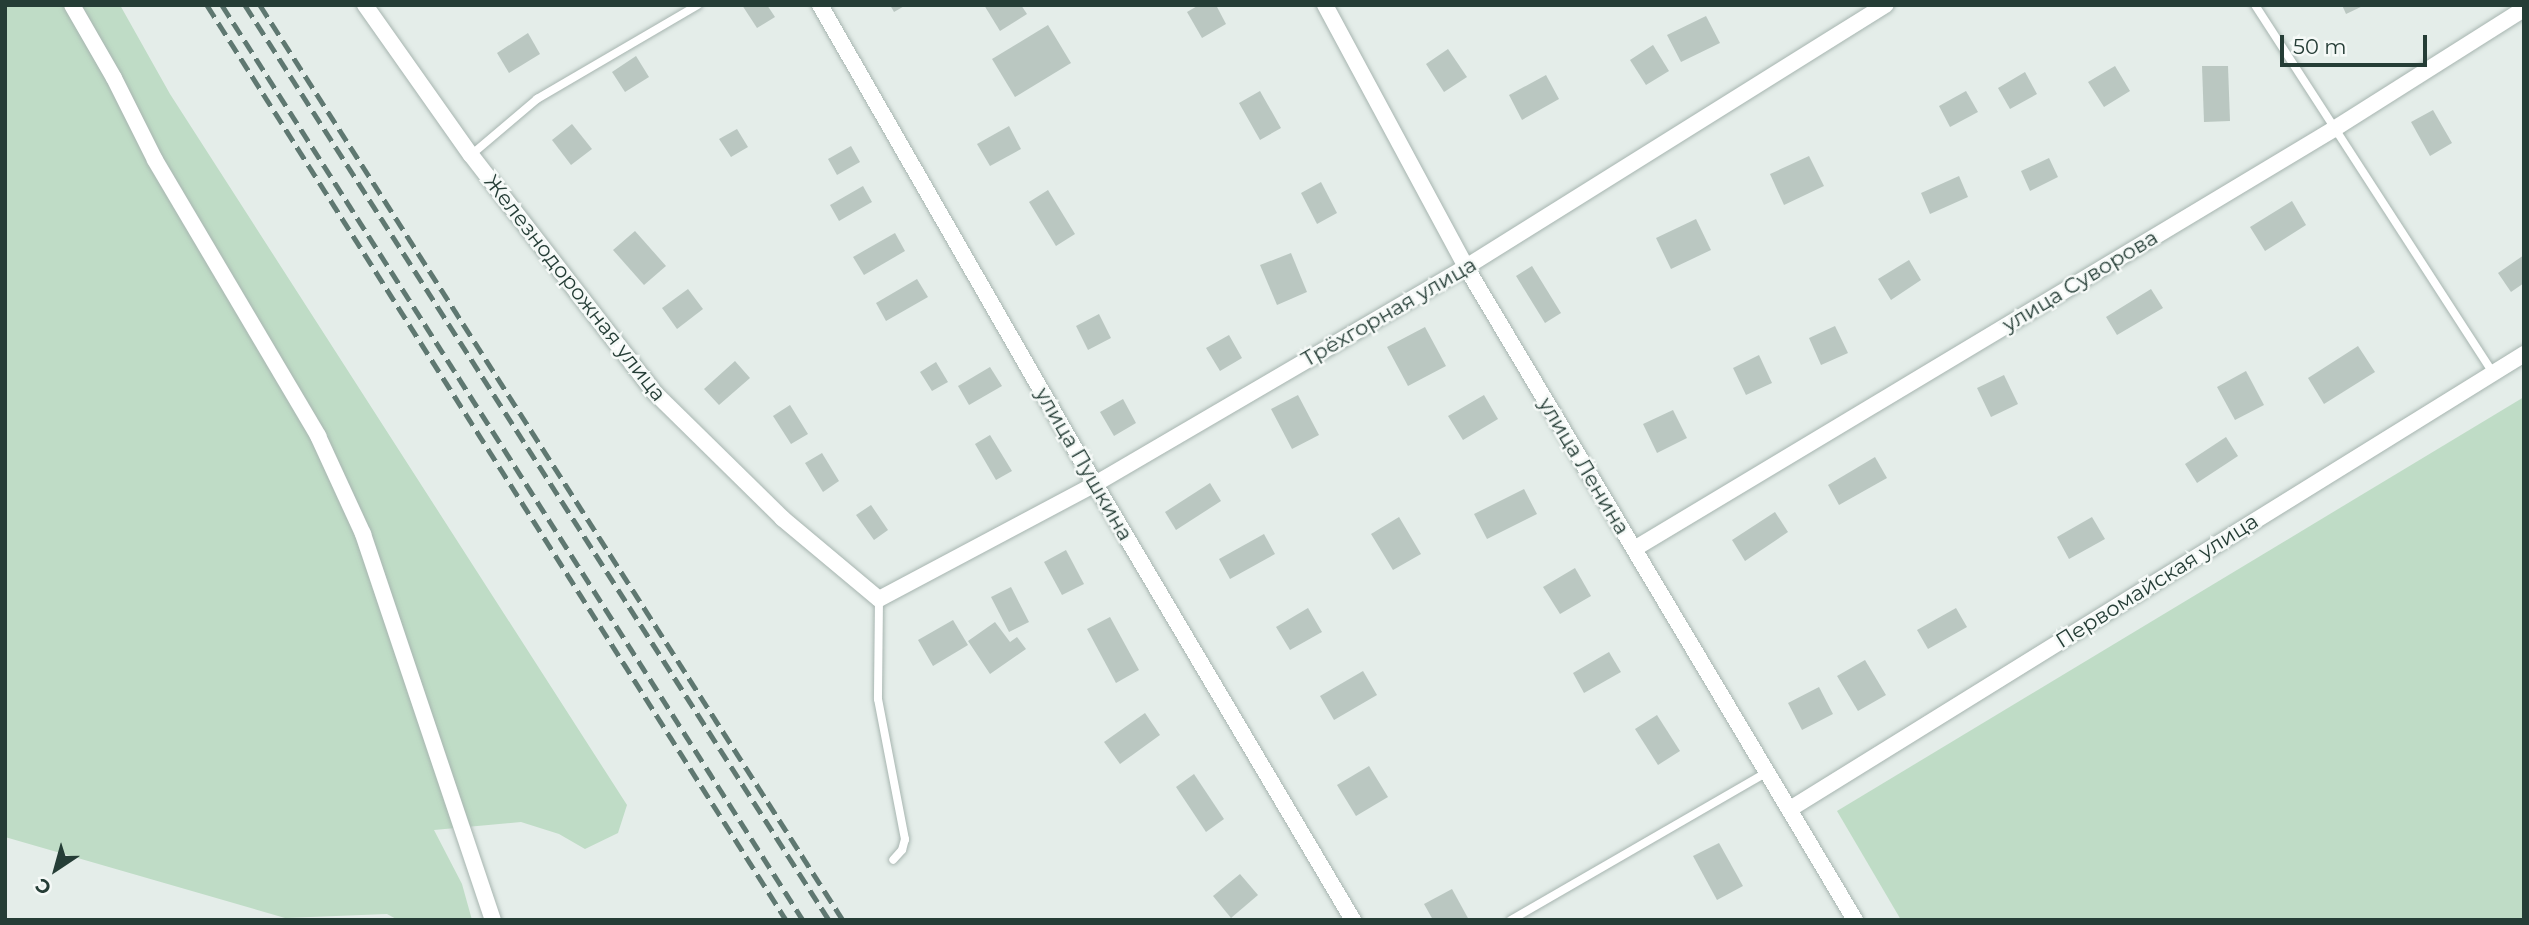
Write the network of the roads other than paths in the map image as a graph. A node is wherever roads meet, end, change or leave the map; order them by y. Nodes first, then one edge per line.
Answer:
1 (72, 5) edge
2 (365, 5) edge
3 (698, 5) edge
4 (820, 5) edge
5 (1325, 5) edge
6 (1886, 5) edge
7 (2255, 5) edge
8 (2524, 9) edge
9 (2334, 129) junction
10 (471, 155) junction
11 (1466, 267) junction
12 (2524, 354) edge
13 (2493, 373) junction
14 (1095, 484) junction
15 (1634, 549) junction
16 (879, 599) junction
17 (1767, 772) junction
18 (1790, 809) junction
19 (892, 860) dead end
20 (493, 920) edge
21 (1353, 920) edge
22 (1511, 920) edge
23 (1855, 920) edge

1 - 20 street
2 - 10 street, Железнодорожная улица
3 - 10 lane
4 - 14 street, улица Пушкина
5 - 11 street, улица Ленина
6 - 11 street, Трёхгорная улица
7 - 9 lane
8 - 9 street, улица Суворова
9 - 13 lane
9 - 15 street, улица Суворова
10 - 16 street, Железнодорожная улица
11 - 14 street, Трёхгорная улица
11 - 15 street, улица Ленина
12 - 13 street, Первомайская улица
13 - 18 street, Первомайская улица
14 - 16 street, Трёхгорная улица
14 - 21 street, улица Пушкина
15 - 17 street, улица Ленина
16 - 19 lane
17 - 18 street, улица Ленина
17 - 22 lane
18 - 23 street, улица Ленина

